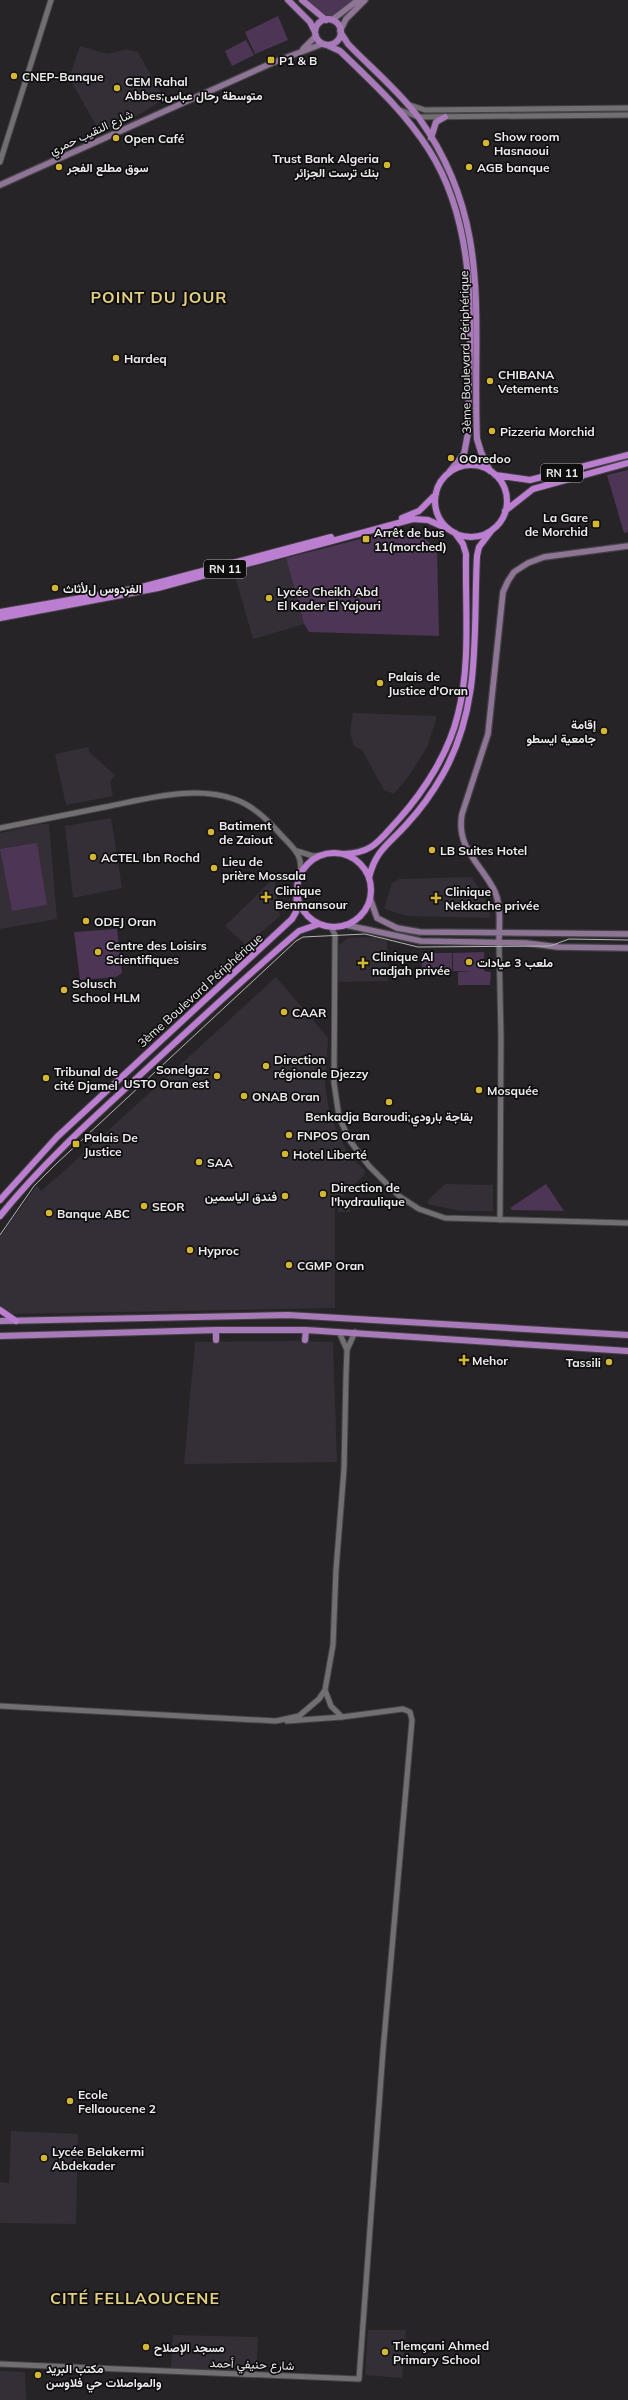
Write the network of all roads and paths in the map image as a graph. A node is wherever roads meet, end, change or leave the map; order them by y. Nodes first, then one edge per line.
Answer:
1 (52, 0) edge
2 (288, 0) edge
3 (302, 0) edge
4 (358, 0) edge
5 (365, 0) edge
6 (329, 20) junction
7 (340, 32) junction
8 (316, 34) junction
9 (325, 44) junction
10 (301, 50) junction
11 (404, 102) junction
12 (397, 108) junction
13 (628, 108) edge
14 (628, 115) edge
15 (446, 117) junction
16 (418, 118) junction
17 (431, 138) junction
18 (0, 162) edge
19 (0, 185) edge
20 (628, 455) edge
21 (628, 463) edge
22 (450, 471) junction
23 (493, 473) junction
24 (436, 494) junction
25 (505, 511) junction
26 (448, 529) junction
27 (492, 530) junction
28 (455, 533) junction
29 (628, 546) edge
30 (0, 612) edge
31 (0, 618) edge
32 (0, 828) edge
33 (296, 851) junction
34 (343, 854) junction
35 (323, 855) junction
36 (300, 877) junction
37 (369, 878) junction
38 (297, 890) junction
39 (370, 898) junction
40 (319, 924) junction
41 (346, 925) junction
42 (331, 927) junction
43 (499, 933) junction
44 (628, 934) edge
45 (499, 943) junction
46 (628, 948) edge
47 (35, 1176) junction
48 (0, 1200) edge
49 (0, 1216) edge
50 (500, 1220) junction
51 (0, 1222) edge
52 (628, 1223) edge
53 (0, 1310) edge
54 (0, 1321) edge
55 (16, 1321) junction
56 (216, 1330) junction
57 (306, 1330) junction
58 (339, 1332) junction
59 (355, 1332) junction
60 (12, 1335) junction
61 (0, 1336) edge
62 (628, 1336) edge
63 (216, 1340) dead end
64 (305, 1340) dead end
65 (13, 1342) dead end
66 (347, 1350) junction
67 (628, 1351) edge
68 (325, 1690) junction
69 (0, 1706) edge
70 (342, 1717) junction
71 (287, 1721) junction
72 (0, 2364) edge

1 - 18 street
2 - 8 main road
3 - 6 main road
4 - 6 main road
5 - 7 main road
6 - 7 main road
6 - 8 main road
7 - 9 main road
7 - 11 main road, 3ème Boulevard Périphérique
8 - 9 main road
8 - 10 main road, شارع النقيب حمري
9 - 10 main road, شارع النقيب حمري
9 - 12 main road, 3ème Boulevard Périphérique
10 - 19 main road, شارع النقيب حمري
11 - 13 street
11 - 16 main road, 3ème Boulevard Périphérique
12 - 16 street
12 - 22 main road, 3ème Boulevard Périphérique
14 - 15 street
15 - 16 street
15 - 17 main road
16 - 17 main road, 3ème Boulevard Périphérique
17 - 23 main road, 3ème Boulevard Périphérique
20 - 23 highway, RN 11
21 - 25 highway, RN 11
22 - 23 highway
22 - 24 highway
23 - 25 highway
24 - 26 highway
24 - 30 highway, RN 11
25 - 27 highway
26 - 28 highway
26 - 31 highway, RN 11
27 - 28 highway
27 - 37 highway
28 - 34 highway
29 - 43 main road
32 - 33 street
33 - 35 street
33 - 36 street
34 - 35 highway
34 - 37 highway
35 - 36 highway
36 - 38 highway
37 - 39 highway
38 - 40 highway
38 - 48 highway, 3ème Boulevard Périphérique
39 - 41 highway
39 - 43 main road
40 - 42 highway
40 - 47 highway, 3ème Boulevard Périphérique
41 - 42 highway
41 - 45 main road
42 - 50 street
43 - 44 main road
43 - 45 main road
45 - 46 main road
45 - 50 street
47 - 49 highway, 3ème Boulevard Périphérique
47 - 51 highway
50 - 52 street
53 - 55 highway
54 - 55 main road
55 - 62 main road
56 - 57 main road
56 - 60 main road
56 - 63 main road
57 - 58 main road
57 - 64 main road
58 - 59 main road
58 - 66 street
59 - 66 street
59 - 67 main road
60 - 61 main road
60 - 65 main road
66 - 68 street
68 - 70 street
68 - 71 street
69 - 71 street
70 - 71 street
70 - 72 street, شارع حنيفي أحمد

